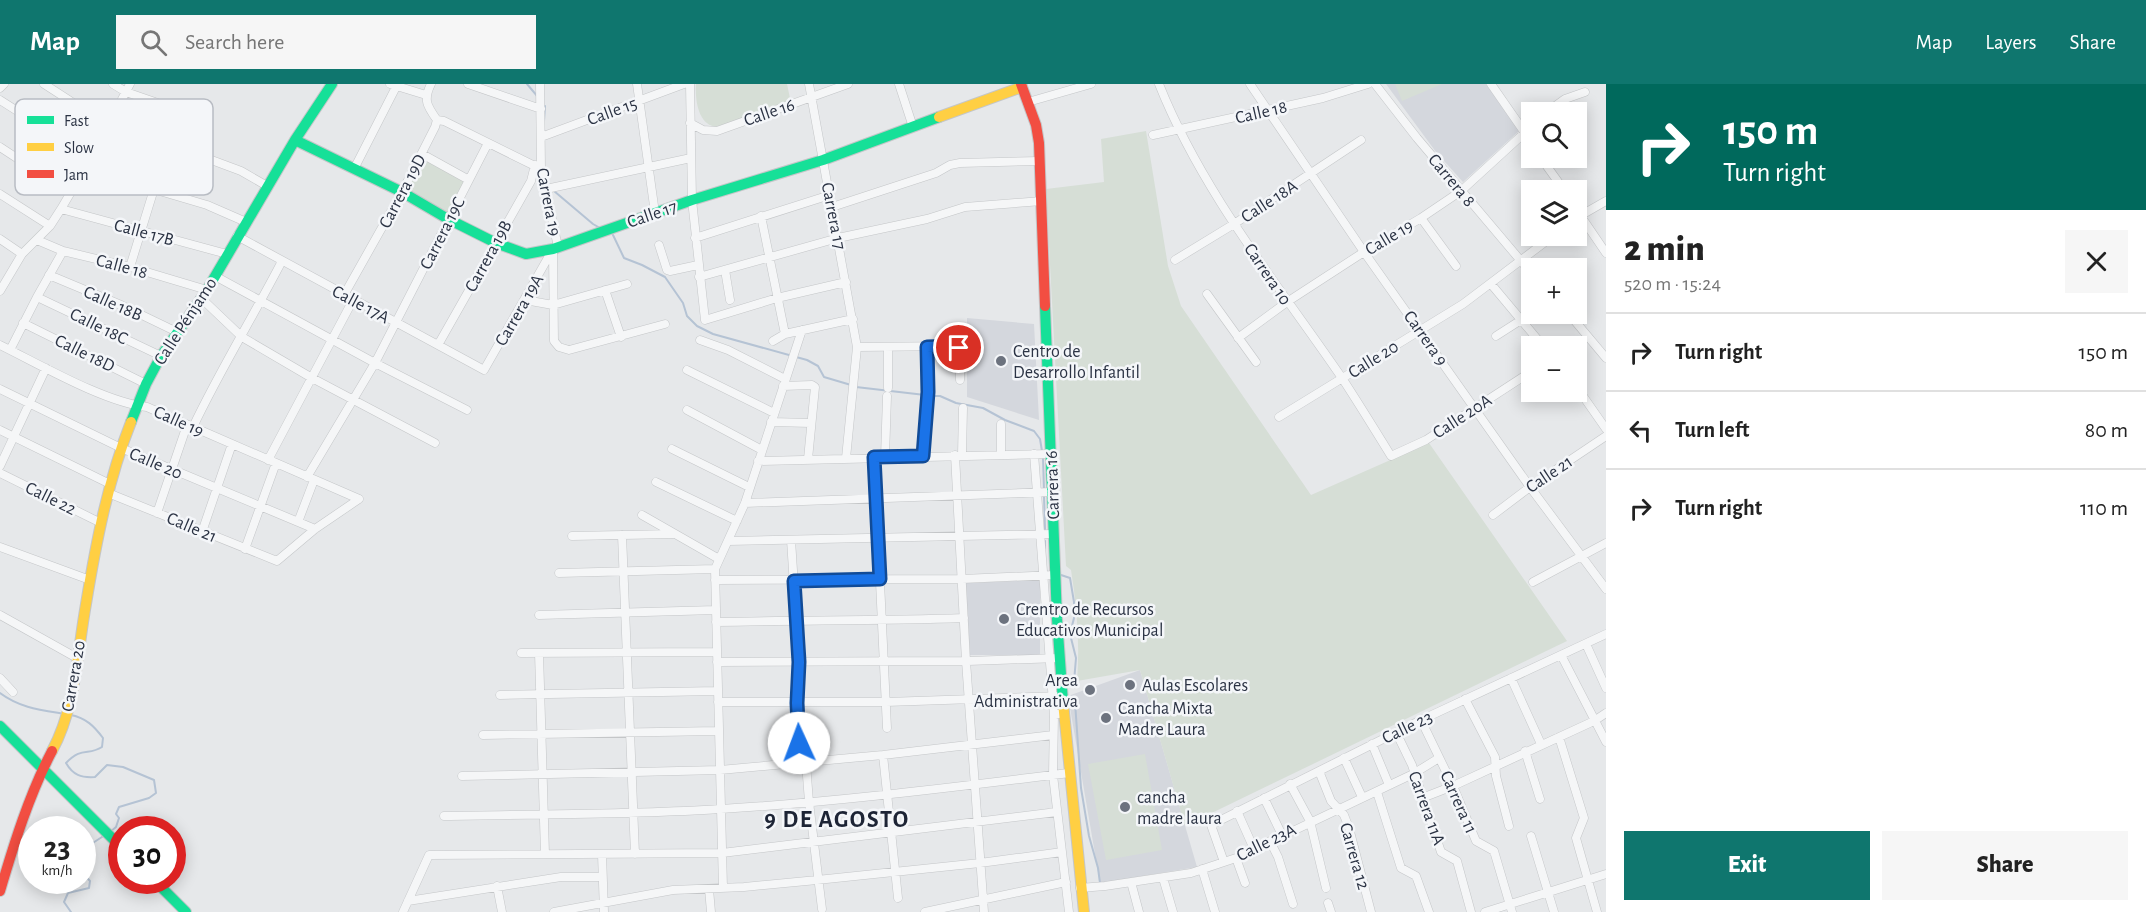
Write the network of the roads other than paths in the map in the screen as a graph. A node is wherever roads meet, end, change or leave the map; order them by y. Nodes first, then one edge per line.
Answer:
1 (4, 84) edge
2 (44, 84) edge
3 (113, 84) edge
4 (130, 84) edge
5 (332, 84) edge
6 (431, 84) edge
7 (468, 84) edge
8 (540, 84) edge
9 (637, 84) edge
10 (684, 84) edge
11 (690, 84) edge
12 (809, 84) edge
13 (848, 84) edge
14 (899, 84) edge
15 (1091, 84) edge
16 (1159, 84) edge
17 (1250, 84) edge
18 (1368, 84) edge
19 (1375, 84) edge
20 (1491, 84) edge
21 (393, 85) edge
22 (1021, 85) edge
23 (0, 88) edge
24 (126, 92) junction
25 (1585, 92) dead end
26 (426, 95) junction
27 (811, 98) junction
28 (67, 99) edge
29 (122, 99) edge
30 (146, 99) edge
31 (0, 100) edge
32 (639, 101) junction
33 (1028, 102) junction
34 (1561, 102) edge
35 (15, 110) edge
36 (541, 110) junction
37 (1267, 110) junction
38 (436, 120) junction
39 (690, 123) junction
40 (913, 127) junction
41 (1521, 128) edge
42 (1180, 130) junction
43 (1153, 135) dead end
44 (1521, 135) edge
45 (541, 137) junction
46 (296, 140) junction
47 (1361, 140) dead end
48 (488, 143) junction
49 (0, 147) edge
50 (422, 154) junction
51 (15, 157) edge
52 (691, 158) junction
53 (823, 160) junction
54 (213, 161) edge
55 (1040, 161) junction
56 (538, 167) junction
57 (649, 168) junction
58 (354, 169) junction
59 (1311, 173) junction
60 (469, 180) junction
61 (267, 186) junction
62 (546, 189) junction
63 (1461, 191) junction
64 (402, 192) junction
65 (0, 194) edge
66 (69, 195) edge
67 (152, 195) edge
68 (174, 195) edge
69 (830, 195) junction
70 (692, 200) junction
71 (1042, 201) junction
72 (1606, 201) edge
73 (832, 207) junction
74 (61, 209) junction
75 (1587, 210) edge
76 (655, 213) junction
77 (761, 216) junction
78 (1421, 218) junction
79 (448, 219) junction
80 (246, 222) junction
81 (1234, 224) junction
82 (50, 226) junction
83 (1587, 227) edge
84 (141, 231) junction
85 (237, 236) junction
86 (695, 238) junction
87 (838, 238) junction
88 (0, 239) edge
89 (37, 240) junction
90 (496, 243) junction
91 (659, 245) dead end
92 (1539, 246) edge
93 (555, 248) junction
94 (63, 251) junction
95 (1364, 252) junction
96 (1606, 253) edge
97 (22, 254) junction
98 (227, 254) junction
99 (768, 258) junction
100 (1175, 260) dead end
101 (1519, 260) junction
102 (282, 261) junction
103 (698, 265) junction
104 (1456, 266) dead end
105 (130, 267) junction
106 (725, 270) junction
107 (49, 275) junction
108 (215, 276) junction
109 (699, 277) junction
110 (846, 282) junction
111 (627, 284) dead end
112 (1491, 284) junction
113 (606, 290) junction
114 (0, 291) edge
115 (204, 294) junction
116 (1207, 294) dead end
117 (344, 295) junction
118 (37, 297) junction
119 (777, 298) junction
120 (353, 300) junction
121 (525, 300) junction
122 (730, 300) dead end
123 (261, 301) junction
124 (1287, 302) junction
125 (553, 305) junction
126 (853, 319) junction
127 (1521, 320) joint
128 (23, 323) junction
129 (396, 323) junction
130 (665, 324) dead end
131 (1524, 324) edge
132 (1577, 324) edge
133 (802, 330) junction
134 (1419, 330) junction
135 (177, 332) junction
136 (785, 334) junction
137 (621, 336) junction
138 (1496, 336) dead end
139 (1535, 336) edge
140 (242, 337) junction
141 (1239, 338) junction
142 (332, 340) junction
143 (700, 340) dead end
144 (773, 341) dead end
145 (0, 345) edge
146 (438, 345) junction
147 (857, 347) junction
148 (888, 347) junction
149 (927, 347) junction
150 (10, 350) junction
151 (161, 356) junction
152 (1606, 358) edge
153 (1256, 362) dead end
154 (375, 363) junction
155 (46, 368) junction
156 (484, 370) joint
157 (687, 370) dead end
158 (312, 378) junction
159 (1521, 378) edge
160 (1342, 379) junction
161 (960, 380) dead end
162 (784, 382) junction
163 (146, 384) junction
164 (0, 389) edge
165 (355, 399) junction
166 (1587, 402) edge
167 (30, 404) junction
168 (137, 407) junction
169 (1475, 407) junction
170 (963, 408) dead end
171 (466, 410) dead end
172 (687, 410) dead end
173 (774, 413) junction
174 (1279, 417) dead end
175 (771, 422) junction
176 (811, 423) junction
177 (1000, 424) dead end
178 (190, 426) junction
179 (1606, 429) edge
180 (0, 430) edge
181 (1606, 436) edge
182 (14, 437) junction
183 (435, 443) dead end
184 (232, 444) junction
185 (121, 448) junction
186 (672, 449) dead end
187 (762, 450) junction
188 (1001, 454) junction
189 (1034, 454) junction
190 (1051, 454) junction
191 (958, 455) junction
192 (923, 456) junction
193 (1391, 456) joint
194 (874, 457) junction
195 (885, 457) junction
196 (846, 458) junction
197 (808, 459) junction
198 (272, 461) junction
199 (758, 461) junction
200 (0, 466) edge
201 (172, 469) junction
202 (0, 473) edge
203 (311, 478) junction
204 (656, 482) dead end
205 (749, 487) junction
206 (1530, 487) junction
207 (109, 488) junction
208 (217, 488) junction
209 (1052, 492) junction
210 (1037, 493) junction
211 (957, 496) junction
212 (876, 499) junction
213 (745, 503) junction
214 (260, 506) junction
215 (157, 513) junction
216 (642, 515) dead end
217 (1493, 515) dead end
218 (737, 521) junction
219 (298, 522) junction
220 (101, 523) junction
221 (315, 529) junction
222 (202, 532) junction
223 (673, 534) junction
224 (1053, 534) junction
225 (622, 535) junction
226 (1041, 535) junction
227 (572, 536) dead end
228 (959, 536) junction
229 (878, 538) junction
230 (791, 540) junction
231 (728, 541) junction
232 (1606, 543) edge
233 (0, 547) edge
234 (245, 549) junction
235 (1582, 556) junction
236 (719, 559) junction
237 (715, 569) junction
238 (623, 571) junction
239 (559, 573) dead end
240 (1055, 575) junction
241 (1042, 576) junction
242 (880, 579) junction
243 (962, 579) junction
244 (90, 580) junction
245 (715, 580) junction
246 (794, 581) junction
247 (1533, 582) dead end
248 (1606, 590) edge
249 (716, 610) junction
250 (626, 613) junction
251 (0, 615) edge
252 (539, 615) dead end
253 (964, 618) junction
254 (796, 620) junction
255 (882, 621) junction
256 (716, 622) junction
257 (1052, 623) junction
258 (1606, 634) edge
259 (1586, 644) junction
260 (627, 652) junction
261 (717, 652) junction
262 (521, 653) dead end
263 (539, 653) junction
264 (1561, 655) junction
265 (77, 658) junction
266 (1055, 658) junction
267 (884, 661) junction
268 (966, 661) junction
269 (717, 662) junction
270 (799, 662) junction
271 (0, 678) edge
272 (1511, 678) junction
273 (1606, 688) edge
274 (628, 691) junction
275 (718, 691) junction
276 (13, 692) dead end
277 (540, 694) junction
278 (501, 695) dead end
279 (1058, 697) junction
280 (1465, 699) junction
281 (969, 700) junction
282 (718, 702) junction
283 (886, 702) junction
284 (797, 703) junction
285 (1606, 713) edge
286 (1059, 714) junction
287 (1420, 720) junction
288 (1594, 721) junction
289 (0, 726) edge
290 (888, 728) dead end
291 (718, 731) junction
292 (1396, 732) junction
293 (630, 733) junction
294 (542, 734) junction
295 (483, 735) dead end
296 (1053, 735) junction
297 (1559, 736) junction
298 (1606, 742) edge
299 (1372, 744) junction
300 (1541, 744) junction
301 (972, 745) junction
302 (1525, 751) junction
303 (883, 755) junction
304 (1344, 758) junction
305 (1439, 758) junction
306 (803, 763) junction
307 (1496, 765) junction
308 (43, 769) junction
309 (720, 770) junction
310 (1319, 771) junction
311 (1069, 773) junction
312 (632, 774) junction
313 (1413, 774) junction
314 (543, 775) junction
315 (1053, 775) junction
316 (462, 776) dead end
317 (975, 784) junction
318 (1290, 784) junction
319 (1389, 785) junction
320 (1453, 786) junction
321 (1377, 792) junction
322 (887, 793) junction
323 (1264, 798) junction
324 (1362, 798) junction
325 (1422, 798) junction
326 (1540, 799) dead end
327 (808, 802) junction
328 (1338, 808) junction
329 (720, 809) junction
330 (1237, 811) junction
331 (1057, 812) junction
332 (633, 813) junction
333 (544, 814) junction
334 (444, 816) dead end
335 (1310, 821) junction
336 (978, 823) junction
337 (1509, 826) dead end
338 (891, 832) junction
339 (108, 834) edge
340 (1282, 835) junction
341 (1531, 836) dead end
342 (1270, 841) junction
343 (813, 842) junction
344 (1254, 849) junction
345 (1062, 852) junction
346 (722, 853) junction
347 (545, 854) junction
348 (602, 854) junction
349 (635, 854) junction
350 (1236, 858) junction
351 (1224, 862) junction
352 (980, 863) junction
353 (1202, 870) junction
354 (895, 871) junction
355 (1606, 874) edge
356 (602, 877) junction
357 (1163, 878) junction
358 (817, 880) junction
359 (1587, 880) junction
360 (1066, 882) junction
361 (1131, 882) junction
362 (1245, 884) dead end
363 (498, 886) junction
364 (723, 888) junction
365 (1080, 888) junction
366 (1326, 888) dead end
367 (709, 889) junction
368 (0, 891) edge
369 (1548, 893) junction
370 (168, 894) edge
371 (898, 898) dead end
372 (983, 900) junction
373 (408, 901) junction
374 (604, 902) junction
375 (1328, 903) dead end
376 (1293, 904) dead end
377 (1511, 908) edge
378 (822, 909) dead end
379 (186, 912) edge
380 (403, 912) edge
381 (502, 912) edge
382 (554, 912) edge
383 (604, 912) edge
384 (711, 912) edge
385 (925, 912) edge
386 (984, 912) edge
387 (1069, 912) edge
388 (1084, 912) edge
389 (1140, 912) edge
390 (1173, 912) edge
391 (1215, 912) edge
392 (1331, 912) edge
393 (1371, 912) edge
394 (1428, 912) edge
395 (1472, 912) edge
396 (1485, 912) edge
397 (1554, 912) edge
398 (1597, 912) edge

1 - 23 street
2 - 28 street
3 - 24 street
4 - 24 street
5 - 46 street, Calle Pénjamo
6 - 26 street
7 - 36 street
8 - 36 street, Carrera 19
9 - 32 street
10 - 32 street, Calle 15
11 - 39 street
12 - 27 street, Carrera 17
13 - 27 street, Calle 16
14 - 40 street
15 - 33 street
16 - 42 street, Carrera 10
17 - 37 street, Carrera 9
18 - 37 street, Calle 18
19 - 63 street, Carrera 8
20 - 41 street
21 - 26 street
21 - 58 street
22 - 33 street, Carrera 16
22 - 40 street, Calle 17
24 - 29 street
24 - 30 street
25 - 34 street
26 - 38 street
27 - 39 street, Calle 16
27 - 53 street, Carrera 17
31 - 35 street
32 - 45 street, Calle 15
32 - 57 street
33 - 55 street, Carrera 16
36 - 45 street, Carrera 19
37 - 42 street, Calle 18
37 - 59 street, Carrera 9
38 - 48 street
38 - 50 street, Carrera 19D
39 - 52 street
40 - 53 street, Calle 17
42 - 43 street, Calle 18
42 - 81 street, Carrera 10
44 - 63 street, Calle 19
45 - 56 street, Carrera 19
46 - 58 street, Calle 17
46 - 61 street, Calle Pénjamo
47 - 59 street, Calle 18A
48 - 56 street
48 - 60 street, Carrera 19C
49 - 51 street
50 - 60 street
50 - 64 street, Carrera 19D
52 - 57 street
52 - 70 street
53 - 69 street, Carrera 17
53 - 70 street, Calle 17
54 - 61 street
55 - 71 street, Carrera 16
55 - 73 street
56 - 62 street, Carrera 19
56 - 90 street, Carrera 19B
57 - 62 street
57 - 76 street
58 - 64 street, Calle 17
59 - 81 street, Calle 18A
59 - 95 street, Carrera 9
60 - 79 street, Carrera 19C
61 - 80 street, Calle Pénjamo
62 - 93 street, Carrera 19
63 - 78 street, Calle 19
63 - 101 street, Carrera 8
64 - 79 street, Calle 17
64 - 117 street, Carrera 19D
65 - 82 street
66 - 74 street
67 - 84 street
68 - 80 street
69 - 73 street, Carrera 17
69 - 77 street
70 - 76 street, Calle 17
70 - 86 street
71 - 87 street
71 - 190 street, Carrera 16
72 - 75 street
73 - 87 street, Carrera 17
74 - 82 street
74 - 84 street, Calle 17B
76 - 93 street, Calle 17
77 - 86 street
77 - 99 street
78 - 95 street, Calle 19
78 - 104 street
79 - 90 street, Calle 17
79 - 129 street, Carrera 19C
80 - 85 street, Calle Pénjamo
81 - 100 street, Calle 18A
81 - 124 street, Carrera 10
82 - 89 street
83 - 96 street
84 - 98 street, Calle 17B
84 - 105 street
85 - 98 street, Calle Pénjamo
85 - 102 street, Calle 17A
86 - 103 street
87 - 99 street
87 - 110 street, Carrera 17
88 - 97 street
89 - 94 street, Calle 18
89 - 97 street
90 - 93 street, Calle 17
90 - 146 street, Carrera 19B
91 - 103 street
92 - 101 street, Calle 20
93 - 121 street, Carrera 19A
93 - 125 street, Carrera 19
94 - 105 street, Calle 18
94 - 107 street
95 - 124 street, Calle 19
95 - 134 street, Carrera 9
97 - 114 street
98 - 108 street, Calle Pénjamo
99 - 106 street
99 - 119 street
101 - 112 street, Calle 20
102 - 117 street, Calle 17A
102 - 123 street
103 - 109 street
105 - 115 street, Calle 18
106 - 109 street
106 - 122 street
107 - 118 street
107 - 135 street, Calle 18B
108 - 115 street, Calle Pénjamo
108 - 123 street
109 - 119 street
110 - 119 street
110 - 126 street, Carrera 17
111 - 113 street
112 - 127 street
112 - 134 street, Calle 20
113 - 125 street
113 - 137 street
115 - 135 street, Calle Pénjamo
115 - 140 street
116 - 141 street
117 - 120 street, Calle 17A
118 - 128 street
118 - 151 street, Calle 18C
119 - 136 street
120 - 129 street, Calle 17A
120 - 142 street
121 - 125 street
121 - 156 street, Carrera 19A
123 - 140 street
123 - 142 street
124 - 141 street, Calle 19
124 - 160 street, Carrera 10
125 - 137 street, Carrera 19
126 - 133 street
126 - 147 street, Carrera 17
127 - 138 street
128 - 150 street
128 - 163 street, Calle 18D
129 - 146 street, Calle 17A
129 - 154 street, Carrera 19C
130 - 137 street
131 - 139 street
132 - 152 street
133 - 136 street
133 - 162 street
134 - 160 street, Calle 20
134 - 169 street, Carrera 9
135 - 151 street, Calle Pénjamo
136 - 144 street
140 - 158 street
140 - 178 street
141 - 153 street
142 - 154 street
142 - 158 street
143 - 162 street
145 - 150 street, Calle 19
146 - 156 street, Calle 17A
147 - 148 street
147 - 196 street, Carrera 17
148 - 149 street
148 - 195 street
149 - 161 street
149 - 192 street
150 - 155 street, Calle 19
151 - 163 street, Calle Pénjamo
154 - 165 street, Carrera 19C
154 - 171 street
155 - 167 street
155 - 168 street, Calle 19
157 - 173 street
158 - 165 street
158 - 198 street
159 - 169 street, Calle 20A
160 - 174 street, Calle 20
160 - 193 street, Carrera 10
162 - 173 street
162 - 176 street
163 - 168 street, Calle Pénjamo
164 - 167 street, Calle 20
165 - 183 street
165 - 203 street, Carrera 19C
166 - 179 street
167 - 182 street
167 - 185 street, Calle 20
168 - 178 street, Calle 19
168 - 185 street, Calle Pénjamo
169 - 193 street, Calle 20A
169 - 206 street, Carrera 9
170 - 191 street
172 - 187 street
173 - 175 street
175 - 176 street
175 - 187 street
176 - 197 street
177 - 188 street
178 - 184 street, Calle 19
178 - 201 street
180 - 182 street, Calle 21
181 - 206 street, Calle 21
182 - 200 street
182 - 207 street, Calle 21
184 - 198 street, Calle 19
184 - 208 street
185 - 201 street, Calle 20
185 - 207 street, Calle Pénjamo
186 - 205 street
187 - 199 street
188 - 189 street
188 - 191 street
189 - 190 street
189 - 210 street
190 - 209 street, Carrera 16
191 - 192 street
191 - 211 street
192 - 195 street
194 - 195 street
194 - 196 street
194 - 212 street
196 - 197 street
197 - 199 street
198 - 203 street, Calle 19
198 - 214 street
199 - 205 street
201 - 208 street, Calle 20
201 - 215 street
202 - 220 street, Calle 22
203 - 219 street
203 - 221 street, Calle 19
204 - 218 street
205 - 213 street
206 - 217 street, Calle 21
206 - 235 street, Carrera 9
207 - 215 street, Calle 21
207 - 220 street, Calle Pénjamo
208 - 214 street, Calle 20
208 - 222 street
209 - 210 street
209 - 224 street, Carrera 16
210 - 211 street
210 - 226 street
211 - 212 street
211 - 228 street
212 - 213 street
212 - 229 street
213 - 218 street
214 - 219 street, Calle 20
214 - 234 street
215 - 222 street, Calle 21
216 - 223 street
218 - 231 street
219 - 221 street, Calle 20
220 - 244 street, Calle Pénjamo
221 - 234 street, Calle 21
222 - 234 street, Calle 21
223 - 225 street
223 - 236 street
224 - 226 street
224 - 240 street, Carrera 16
225 - 227 street
225 - 238 street
226 - 228 street
226 - 241 street
228 - 229 street
228 - 243 street
229 - 230 street
229 - 242 street
230 - 231 street
230 - 246 street
231 - 236 street
232 - 235 street
233 - 244 street
235 - 247 street
235 - 248 street, Carrera 9
236 - 237 street
237 - 238 street
237 - 245 street
238 - 239 street
238 - 250 street
240 - 241 street
240 - 257 street, Carrera 16
241 - 243 street
241 - 257 street
242 - 243 street
242 - 246 street
242 - 255 street
243 - 253 street
244 - 265 street, Carrera 20
245 - 246 street
245 - 249 street
246 - 254 street
249 - 250 street
249 - 256 street
250 - 252 street
250 - 260 street
251 - 265 street
253 - 255 street
253 - 268 street
254 - 255 street
254 - 256 street
254 - 270 street
255 - 267 street
256 - 261 street
257 - 266 street, Carrera 16
258 - 259 street, Calle 23
259 - 264 street, Calle 23
259 - 273 street
260 - 261 street
260 - 263 street
260 - 274 street
261 - 269 street
262 - 263 street
263 - 277 street
264 - 272 street, Calle 23
264 - 288 street
265 - 308 street, Carrera 20
266 - 268 street
266 - 279 street, Carrera 16
267 - 268 street
267 - 270 street
267 - 283 street
268 - 281 street
269 - 270 street
269 - 275 street
270 - 284 street
271 - 276 street
272 - 280 street, Calle 23
272 - 300 street
274 - 275 street
274 - 277 street
274 - 293 street
275 - 282 street
277 - 278 street
277 - 294 street
279 - 281 street
279 - 286 street, Carrera 16
280 - 287 street, Calle 23
280 - 307 street
281 - 283 street
281 - 301 street
282 - 284 street
282 - 291 street
283 - 284 street
283 - 290 street
284 - 306 street
285 - 288 street
286 - 296 street
286 - 311 street, Carrera 16
287 - 292 street, Calle 23
287 - 305 street, Carrera 11
288 - 297 street
288 - 298 street
289 - 308 street
291 - 293 street
291 - 309 street
292 - 299 street, Calle 23
292 - 313 street, Carrera 11A
293 - 294 street
293 - 312 street
294 - 295 street
294 - 314 street
296 - 301 street
296 - 315 street
297 - 300 street
297 - 359 street
299 - 304 street, Calle 23
299 - 319 street
300 - 302 street
301 - 303 street
301 - 317 street
302 - 307 street
302 - 326 street
303 - 306 street
303 - 322 street
304 - 310 street, Calle 23
304 - 324 street
305 - 313 street, Calle 23A
305 - 320 street, Carrera 11
306 - 309 street
306 - 327 street
307 - 320 street
307 - 337 street
308 - 339 street
308 - 368 street, Carrera 20
309 - 312 street
309 - 329 street
310 - 318 street, Calle 23
310 - 328 street, Carrera 12
311 - 315 street
311 - 365 street, Carrera 16
312 - 314 street
312 - 332 street
313 - 319 street, Calle 23A
313 - 325 street, Carrera 11A
314 - 316 street
314 - 333 street
315 - 317 street
315 - 331 street
317 - 322 street
317 - 336 street
318 - 323 street, Calle 23
318 - 335 street
319 - 321 street, Calle 23A
320 - 325 street
320 - 377 street, Carrera 11
321 - 324 street, Calle 23A
321 - 394 street
322 - 327 street
322 - 338 street
323 - 330 street, Calle 23
323 - 340 street
324 - 328 street, Calle 23A
325 - 395 street, Carrera 11A
327 - 329 street
327 - 343 street
328 - 335 street, Calle 23A
328 - 393 street, Carrera 12
329 - 332 street
329 - 346 street
330 - 344 street
330 - 351 street, Calle 23
331 - 336 street
331 - 345 street
332 - 333 street
332 - 349 street
333 - 334 street
333 - 347 street
335 - 340 street, Calle 23A
335 - 366 street
336 - 338 street
336 - 352 street
338 - 343 street
338 - 354 street
340 - 342 street, Calle 23A
341 - 369 street
342 - 344 street, Calle 23A
342 - 376 street
343 - 346 street
343 - 358 street
344 - 350 street, Calle 23A
345 - 352 street
345 - 360 street
346 - 349 street
346 - 364 street
347 - 348 street
347 - 373 street
348 - 349 street
348 - 356 street
350 - 351 street, Calle 23A
350 - 362 street
351 - 353 street, Calle 23A
352 - 354 street
352 - 372 street
353 - 357 street, Calle 23A
353 - 391 street
354 - 358 street
354 - 371 street
355 - 359 street
356 - 363 street
356 - 374 street
357 - 361 street, Calle 23A
357 - 390 street
358 - 364 street
358 - 378 street
359 - 369 street
359 - 398 street
360 - 372 street
360 - 387 street
361 - 365 street, Calle 23A
361 - 389 street
363 - 373 street
363 - 381 street
364 - 367 street
365 - 388 street, Carrera 16
367 - 374 street
367 - 384 street
369 - 377 street
369 - 397 street
370 - 379 street
372 - 385 street
372 - 386 street
373 - 380 street
374 - 382 street
374 - 383 street
375 - 392 street
377 - 396 street

